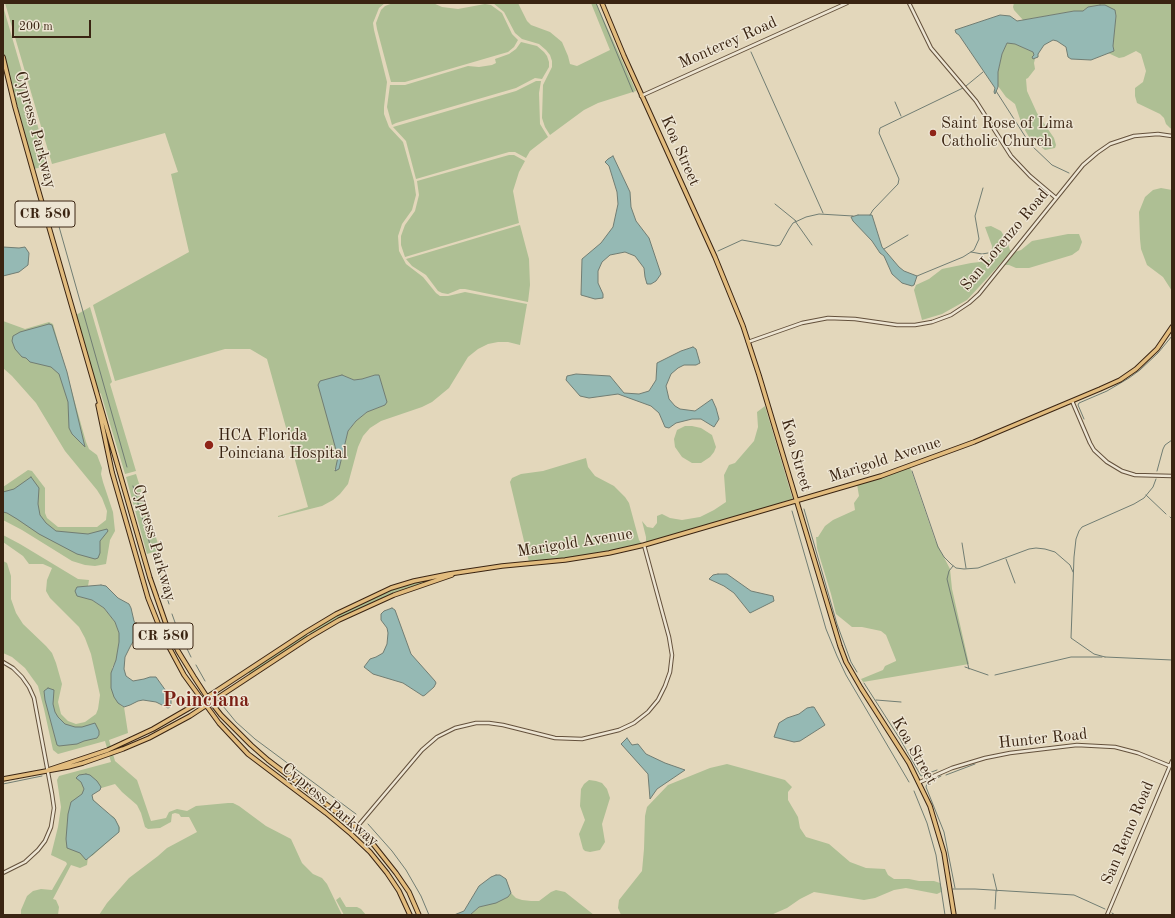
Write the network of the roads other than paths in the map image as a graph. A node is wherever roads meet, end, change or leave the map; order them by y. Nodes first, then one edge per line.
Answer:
1 (602, 3) edge
2 (847, 3) edge
3 (909, 3) edge
4 (3, 57) edge
5 (641, 96) junction
6 (1172, 136) edge
7 (1056, 198) junction
8 (1172, 327) edge
9 (748, 342) junction
10 (90, 370) junction
11 (1072, 401) junction
12 (1172, 476) edge
13 (797, 501) junction
14 (644, 545) junction
15 (459, 573) junction
16 (3, 662) edge
17 (207, 697) junction
18 (202, 700) junction
19 (211, 702) junction
20 (206, 706) junction
21 (1172, 761) edge
22 (1170, 766) junction
23 (48, 770) junction
24 (3, 779) edge
25 (920, 782) junction
26 (356, 827) junction
27 (351, 834) junction
28 (3, 873) edge
29 (410, 915) edge
30 (419, 915) edge
31 (954, 915) edge
32 (1107, 915) edge

1 - 5 main road, Koa Street
2 - 5 street, Monterey Road
3 - 7 street
4 - 10 main road, Cypress Parkway / CR 580
5 - 9 main road, Koa Street
6 - 7 street, San Lorenzo Road
7 - 9 street, San Lorenzo Road
8 - 11 main road, Marigold Avenue
9 - 13 main road, Koa Street
10 - 17 main road, Cypress Parkway / CR 580
10 - 18 main road, Cypress Parkway / CR 580
11 - 12 street
11 - 13 main road, Marigold Avenue
13 - 14 main road, Marigold Avenue
13 - 25 main road, Koa Street
14 - 15 main road, Marigold Avenue
14 - 26 street
15 - 17 main road, Marigold Avenue
15 - 19 main road, Marigold Avenue
16 - 23 street
17 - 18 main road, Marigold Avenue
17 - 19 main road, Cypress Parkway
18 - 20 main road, Cypress Parkway
18 - 23 main road, Marigold Avenue
19 - 20 main road, Marigold Avenue
19 - 26 main road, Cypress Parkway
20 - 23 main road, Marigold Avenue
20 - 27 main road, Cypress Parkway
21 - 22 street, San Remo Road
22 - 25 street, Hunter Road
22 - 32 street, San Remo Road
23 - 24 main road, Marigold Avenue
23 - 28 street
25 - 31 main road, Koa Street
26 - 27 street
26 - 30 main road, Cypress Parkway
27 - 29 main road, Cypress Parkway

